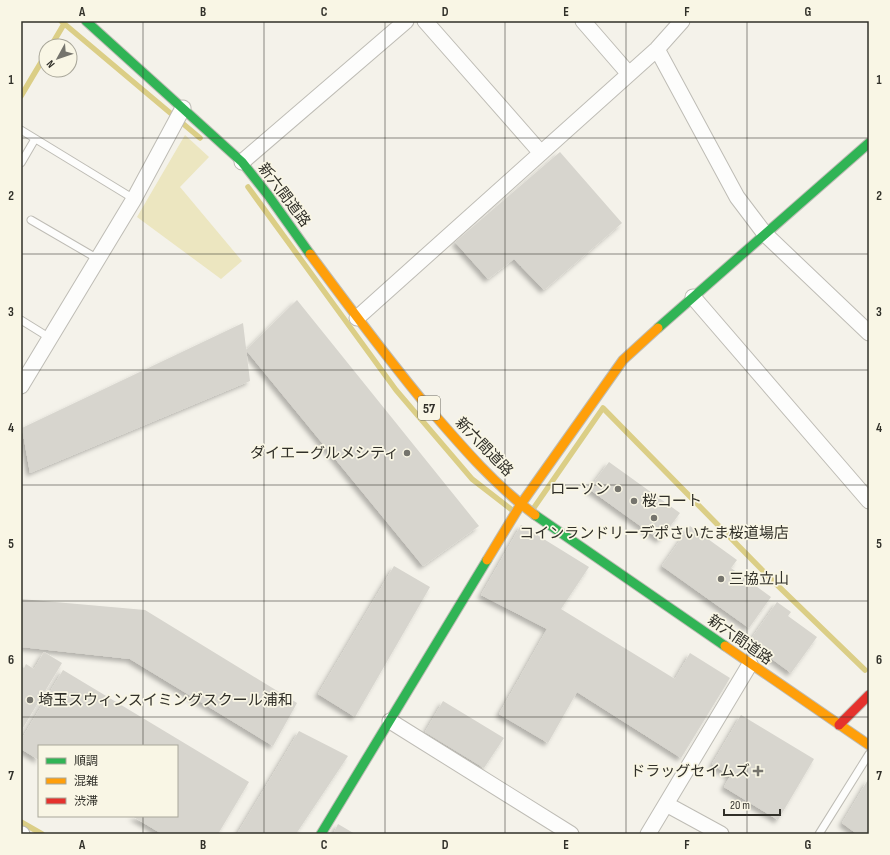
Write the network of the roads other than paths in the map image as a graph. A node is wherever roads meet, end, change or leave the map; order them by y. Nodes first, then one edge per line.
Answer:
1 (86, 21) edge
2 (406, 21) edge
3 (425, 21) edge
4 (583, 21) edge
5 (682, 21) edge
6 (657, 49) junction
7 (629, 74) junction
8 (184, 108) junction
9 (21, 130) edge
10 (35, 139) junction
11 (869, 143) edge
12 (541, 153) junction
13 (242, 162) junction
14 (21, 164) edge
15 (134, 199) junction
16 (31, 220) dead end
17 (765, 234) junction
18 (98, 259) junction
19 (692, 297) junction
20 (357, 318) junction
21 (21, 320) edge
22 (869, 333) edge
23 (50, 338) junction
24 (21, 386) edge
25 (869, 501) edge
26 (521, 504) junction
27 (750, 664) junction
28 (869, 695) edge
29 (390, 721) junction
30 (839, 725) junction
31 (869, 745) edge
32 (869, 754) edge
33 (666, 804) junction
34 (321, 834) edge
35 (571, 834) edge
36 (648, 834) edge
37 (721, 834) edge
38 (819, 834) edge

1 - 8 main road, 新六間道路 / 57
2 - 13 street
3 - 12 street
4 - 7 street
5 - 6 street
6 - 7 street
6 - 17 street
7 - 12 street
8 - 13 main road, 新六間道路 / 57
8 - 15 street
9 - 10 lane
10 - 14 lane
10 - 15 lane
11 - 17 main road
12 - 20 street
13 - 20 main road, 新六間道路 / 57
15 - 18 street
16 - 18 lane
17 - 19 main road
17 - 22 street
18 - 23 street
19 - 25 street
19 - 26 main road
20 - 26 main road, 新六間道路 / 57
21 - 23 lane
23 - 24 street
26 - 27 main road, 新六間道路 / 57
26 - 29 main road
27 - 30 main road, 新六間道路 / 57
27 - 33 street
28 - 30 main road
29 - 34 main road
29 - 35 street
30 - 31 main road, 新六間道路 / 57
32 - 38 lane
33 - 36 street
33 - 37 street

